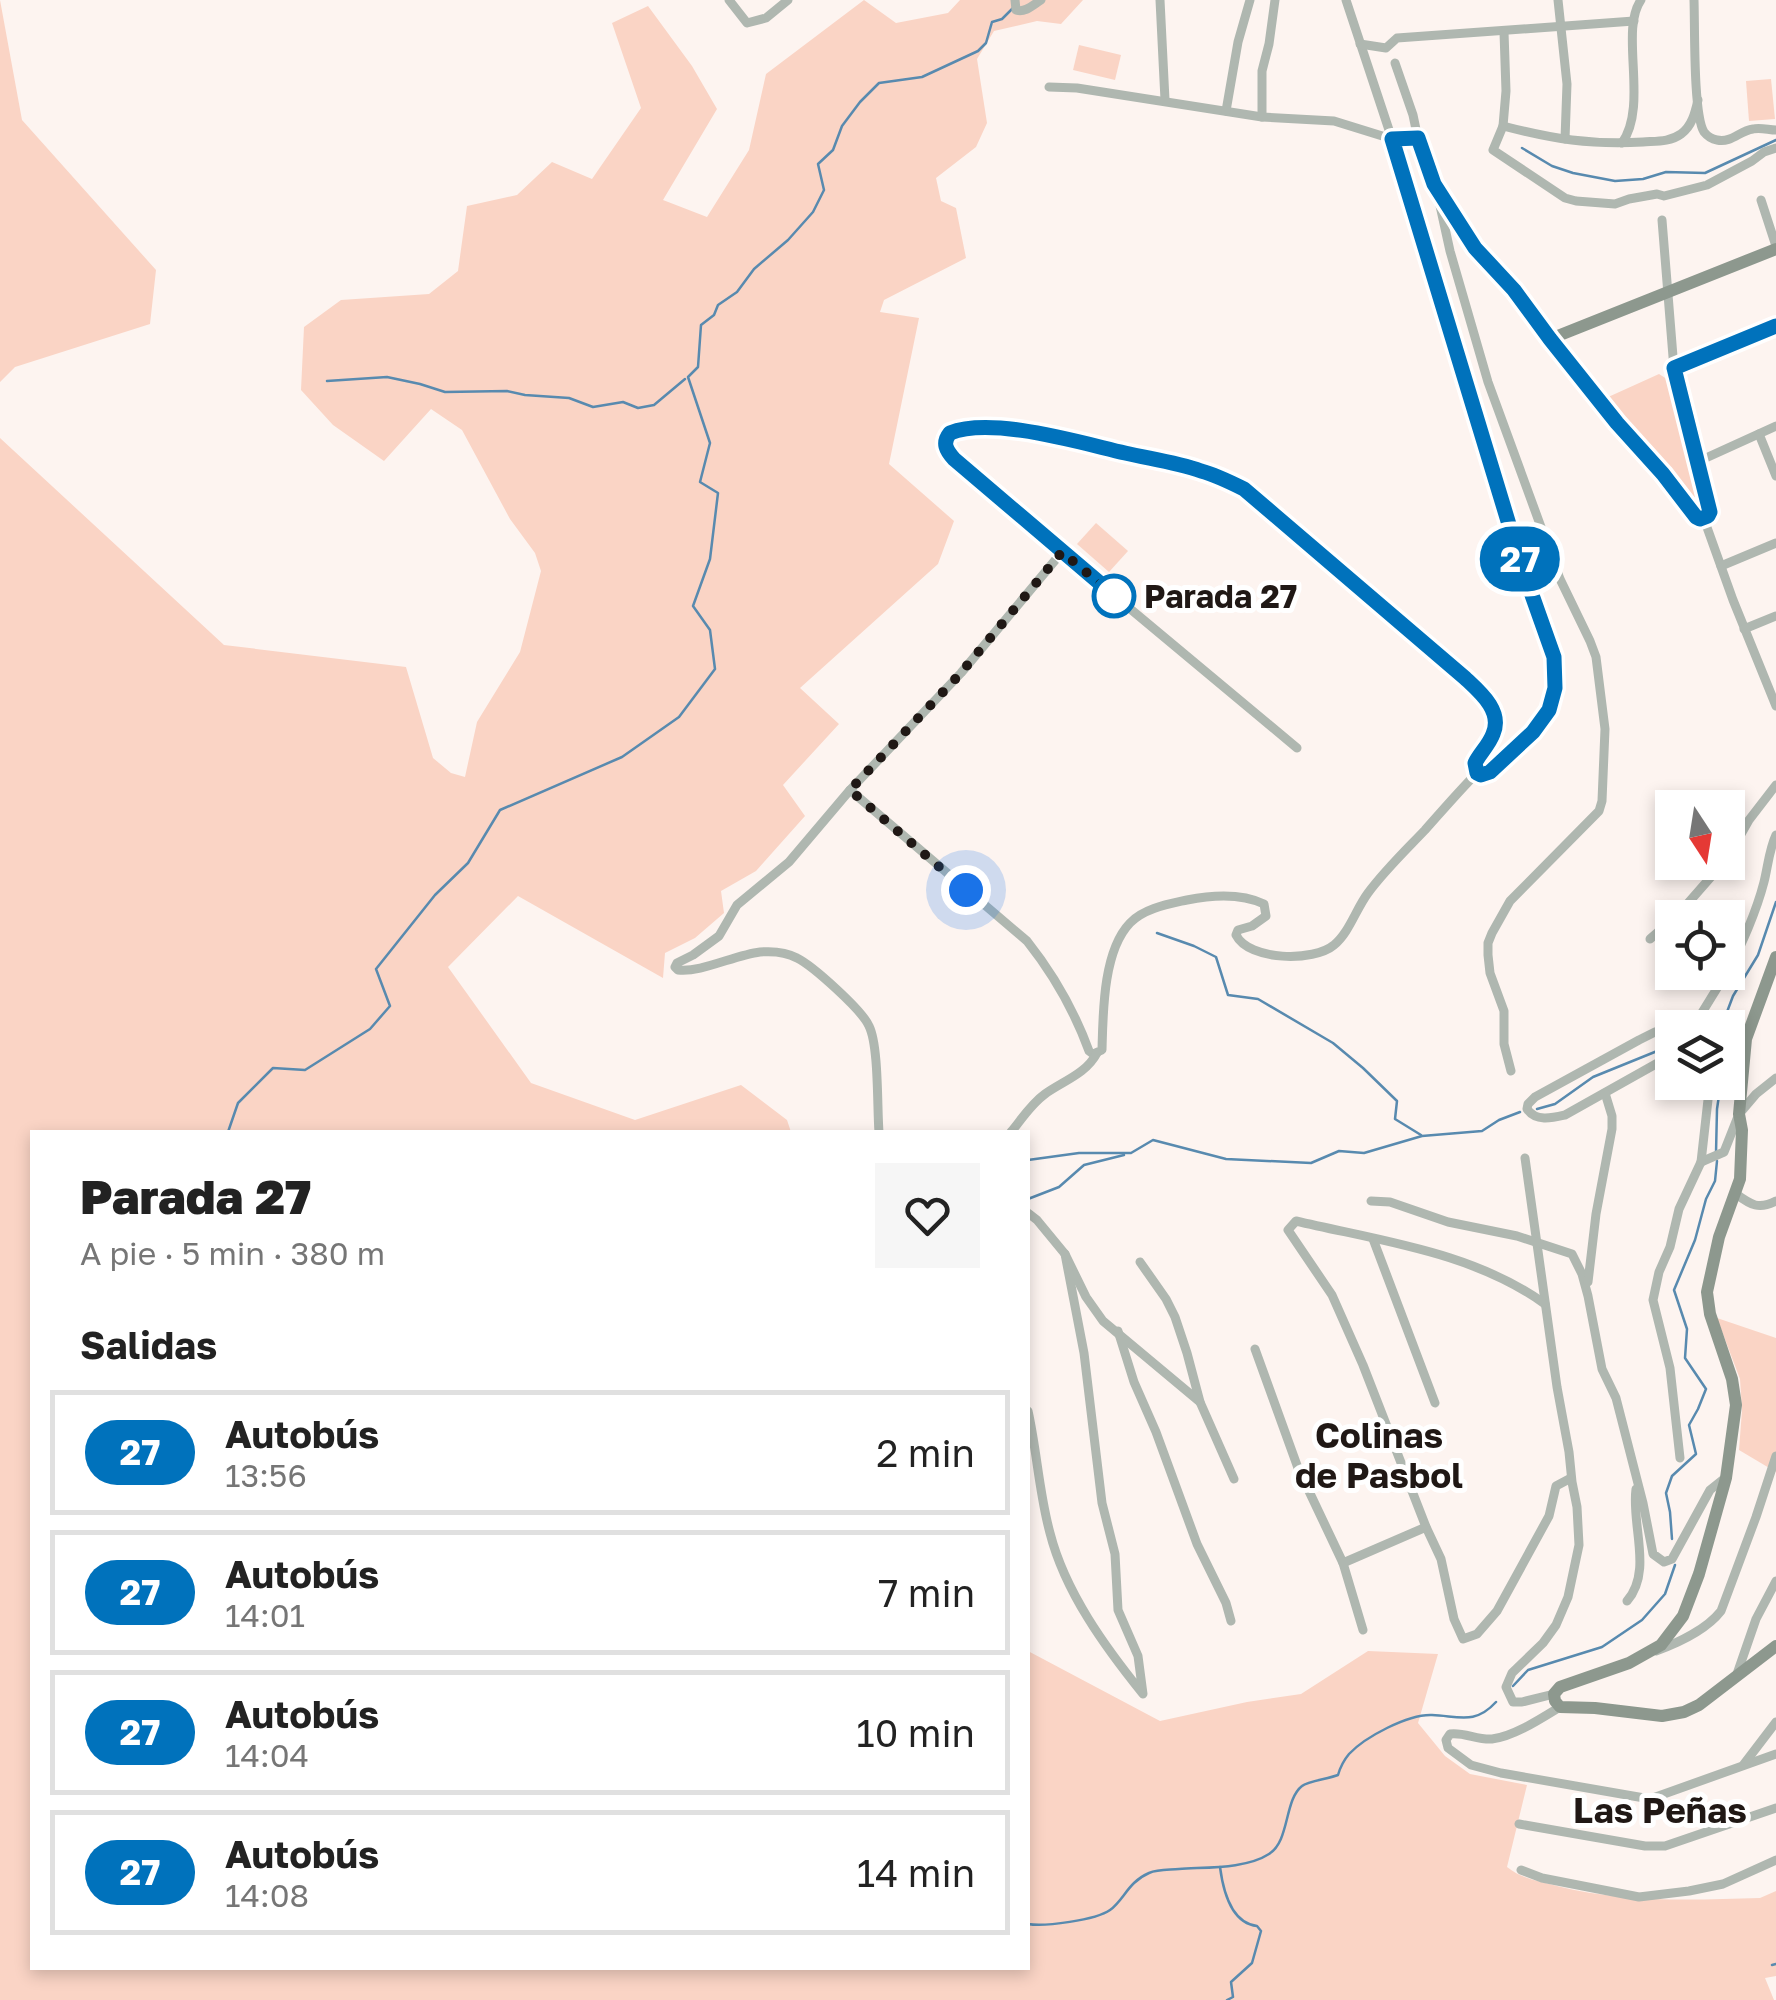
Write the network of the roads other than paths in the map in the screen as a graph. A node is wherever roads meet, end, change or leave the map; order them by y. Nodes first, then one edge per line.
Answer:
1 (728, 0) edge
2 (788, 0) edge
3 (1015, 0) edge
4 (1040, 0) edge
5 (1160, 0) edge
6 (1250, 0) edge
7 (1275, 0) edge
8 (1346, 0) edge
9 (1558, 0) edge
10 (1642, 0) edge
11 (1694, 0) edge
12 (1634, 21) junction
13 (1560, 27) junction
14 (1504, 32) junction
15 (1360, 44) junction
16 (1395, 63) dead end
17 (1049, 87) dead end
18 (1164, 100) junction
19 (1698, 100) junction
20 (1226, 111) junction
21 (1262, 117) junction
22 (1502, 126) junction
23 (1776, 130) edge
24 (1418, 138) junction
25 (1392, 139) junction
26 (1566, 140) junction
27 (1622, 143) junction
28 (1776, 148) edge
29 (1434, 184) junction
30 (1761, 200) dead end
31 (1662, 220) dead end
32 (1776, 248) edge
33 (1668, 292) junction
34 (1776, 326) edge
35 (1550, 339) junction
36 (1674, 368) junction
37 (1776, 426) edge
38 (1759, 434) junction
39 (1697, 462) junction
40 (1776, 476) edge
41 (1704, 518) junction
42 (1776, 543) edge
43 (1062, 552) junction
44 (1721, 566) junction
45 (1122, 602) joint
46 (1776, 616) edge
47 (1744, 629) junction
48 (1772, 687) edge
49 (1776, 706) edge
50 (1297, 748) dead end
51 (1477, 773) junction
52 (1776, 785) edge
53 (850, 790) junction
54 (1745, 827) edge
55 (1776, 835) edge
56 (1708, 880) edge
57 (1691, 900) edge
58 (1655, 936) edge
59 (1745, 936) edge
60 (1650, 940) dead end
61 (1776, 957) edge
62 (1655, 1032) edge
63 (1745, 1045) edge
64 (1098, 1053) junction
65 (1655, 1065) edge
66 (1511, 1071) dead end
67 (1776, 1078) edge
68 (1605, 1093) junction
69 (1708, 1100) edge
70 (1740, 1100) edge
71 (1739, 1114) junction
72 (879, 1130) edge
73 (1013, 1130) edge
74 (1525, 1158) dead end
75 (1701, 1162) junction
76 (1736, 1194) junction
77 (1371, 1201) dead end
78 (1776, 1201) edge
79 (1030, 1214) edge
80 (1374, 1240) junction
81 (1536, 1242) junction
82 (1065, 1254) junction
83 (1140, 1262) dead end
84 (1588, 1296) junction
85 (1545, 1304) junction
86 (1118, 1332) junction
87 (1255, 1348) dead end
88 (1200, 1402) junction
89 (1435, 1403) dead end
90 (1030, 1423) edge
91 (1776, 1456) edge
92 (1680, 1458) dead end
93 (1572, 1478) junction
94 (1726, 1478) junction
95 (1234, 1480) dead end
96 (1637, 1481) junction
97 (1426, 1526) junction
98 (1343, 1563) junction
99 (1776, 1580) edge
100 (1627, 1602) dead end
101 (1231, 1621) dead end
102 (1363, 1630) dead end
103 (1776, 1646) edge
104 (1648, 1653) junction
105 (1736, 1676) junction
106 (1557, 1700) junction
107 (1776, 1722) edge
108 (1776, 1754) edge
109 (1743, 1766) junction
110 (1776, 1808) edge
111 (1519, 1824) dead end
112 (1776, 1860) edge
113 (1521, 1870) dead end

1 - 2 street
3 - 4 street
5 - 18 street
6 - 20 street
7 - 21 street
8 - 15 street
9 - 13 street
10 - 12 street
11 - 19 street
12 - 13 street
12 - 27 street
13 - 14 street
13 - 26 street
14 - 15 street
14 - 22 street
15 - 25 street
16 - 24 street
17 - 18 street
18 - 20 street
19 - 23 street
19 - 27 street
20 - 21 street
21 - 25 street
22 - 26 street
22 - 28 street
24 - 25 street
24 - 29 street
25 - 51 street
26 - 27 street
29 - 35 street
29 - 66 street
30 - 32 street
31 - 33 street
32 - 33 street
33 - 35 street
33 - 36 street
34 - 36 street
35 - 41 street
36 - 39 street
37 - 38 street
38 - 39 street
38 - 40 street
39 - 41 street
41 - 44 street
42 - 44 street
43 - 45 street
43 - 51 street
43 - 53 street
44 - 47 street
45 - 50 street
46 - 47 street
47 - 48 street
48 - 49 street
51 - 64 street
52 - 54 street
53 - 64 street
53 - 72 street
55 - 59 street
56 - 57 street
58 - 60 street
61 - 63 street
62 - 68 street
64 - 73 street
65 - 68 street
67 - 71 street
68 - 84 street
69 - 75 street
70 - 71 street
71 - 75 street
71 - 76 street
74 - 81 street
75 - 92 street
76 - 78 street
76 - 94 street
77 - 81 street
79 - 82 street
80 - 85 street
80 - 89 street
80 - 97 street
81 - 84 street
81 - 85 street
82 - 86 street
82 - 90 street
83 - 88 street
84 - 96 street
85 - 93 street
86 - 88 street
86 - 101 street
87 - 98 street
88 - 95 street
91 - 104 street
93 - 97 street
93 - 106 street
94 - 96 street
94 - 104 street
96 - 100 street
97 - 98 street
98 - 102 street
99 - 105 street
103 - 105 street
104 - 106 street
105 - 106 street
106 - 109 street
107 - 109 street
108 - 109 street
110 - 111 street
112 - 113 street

